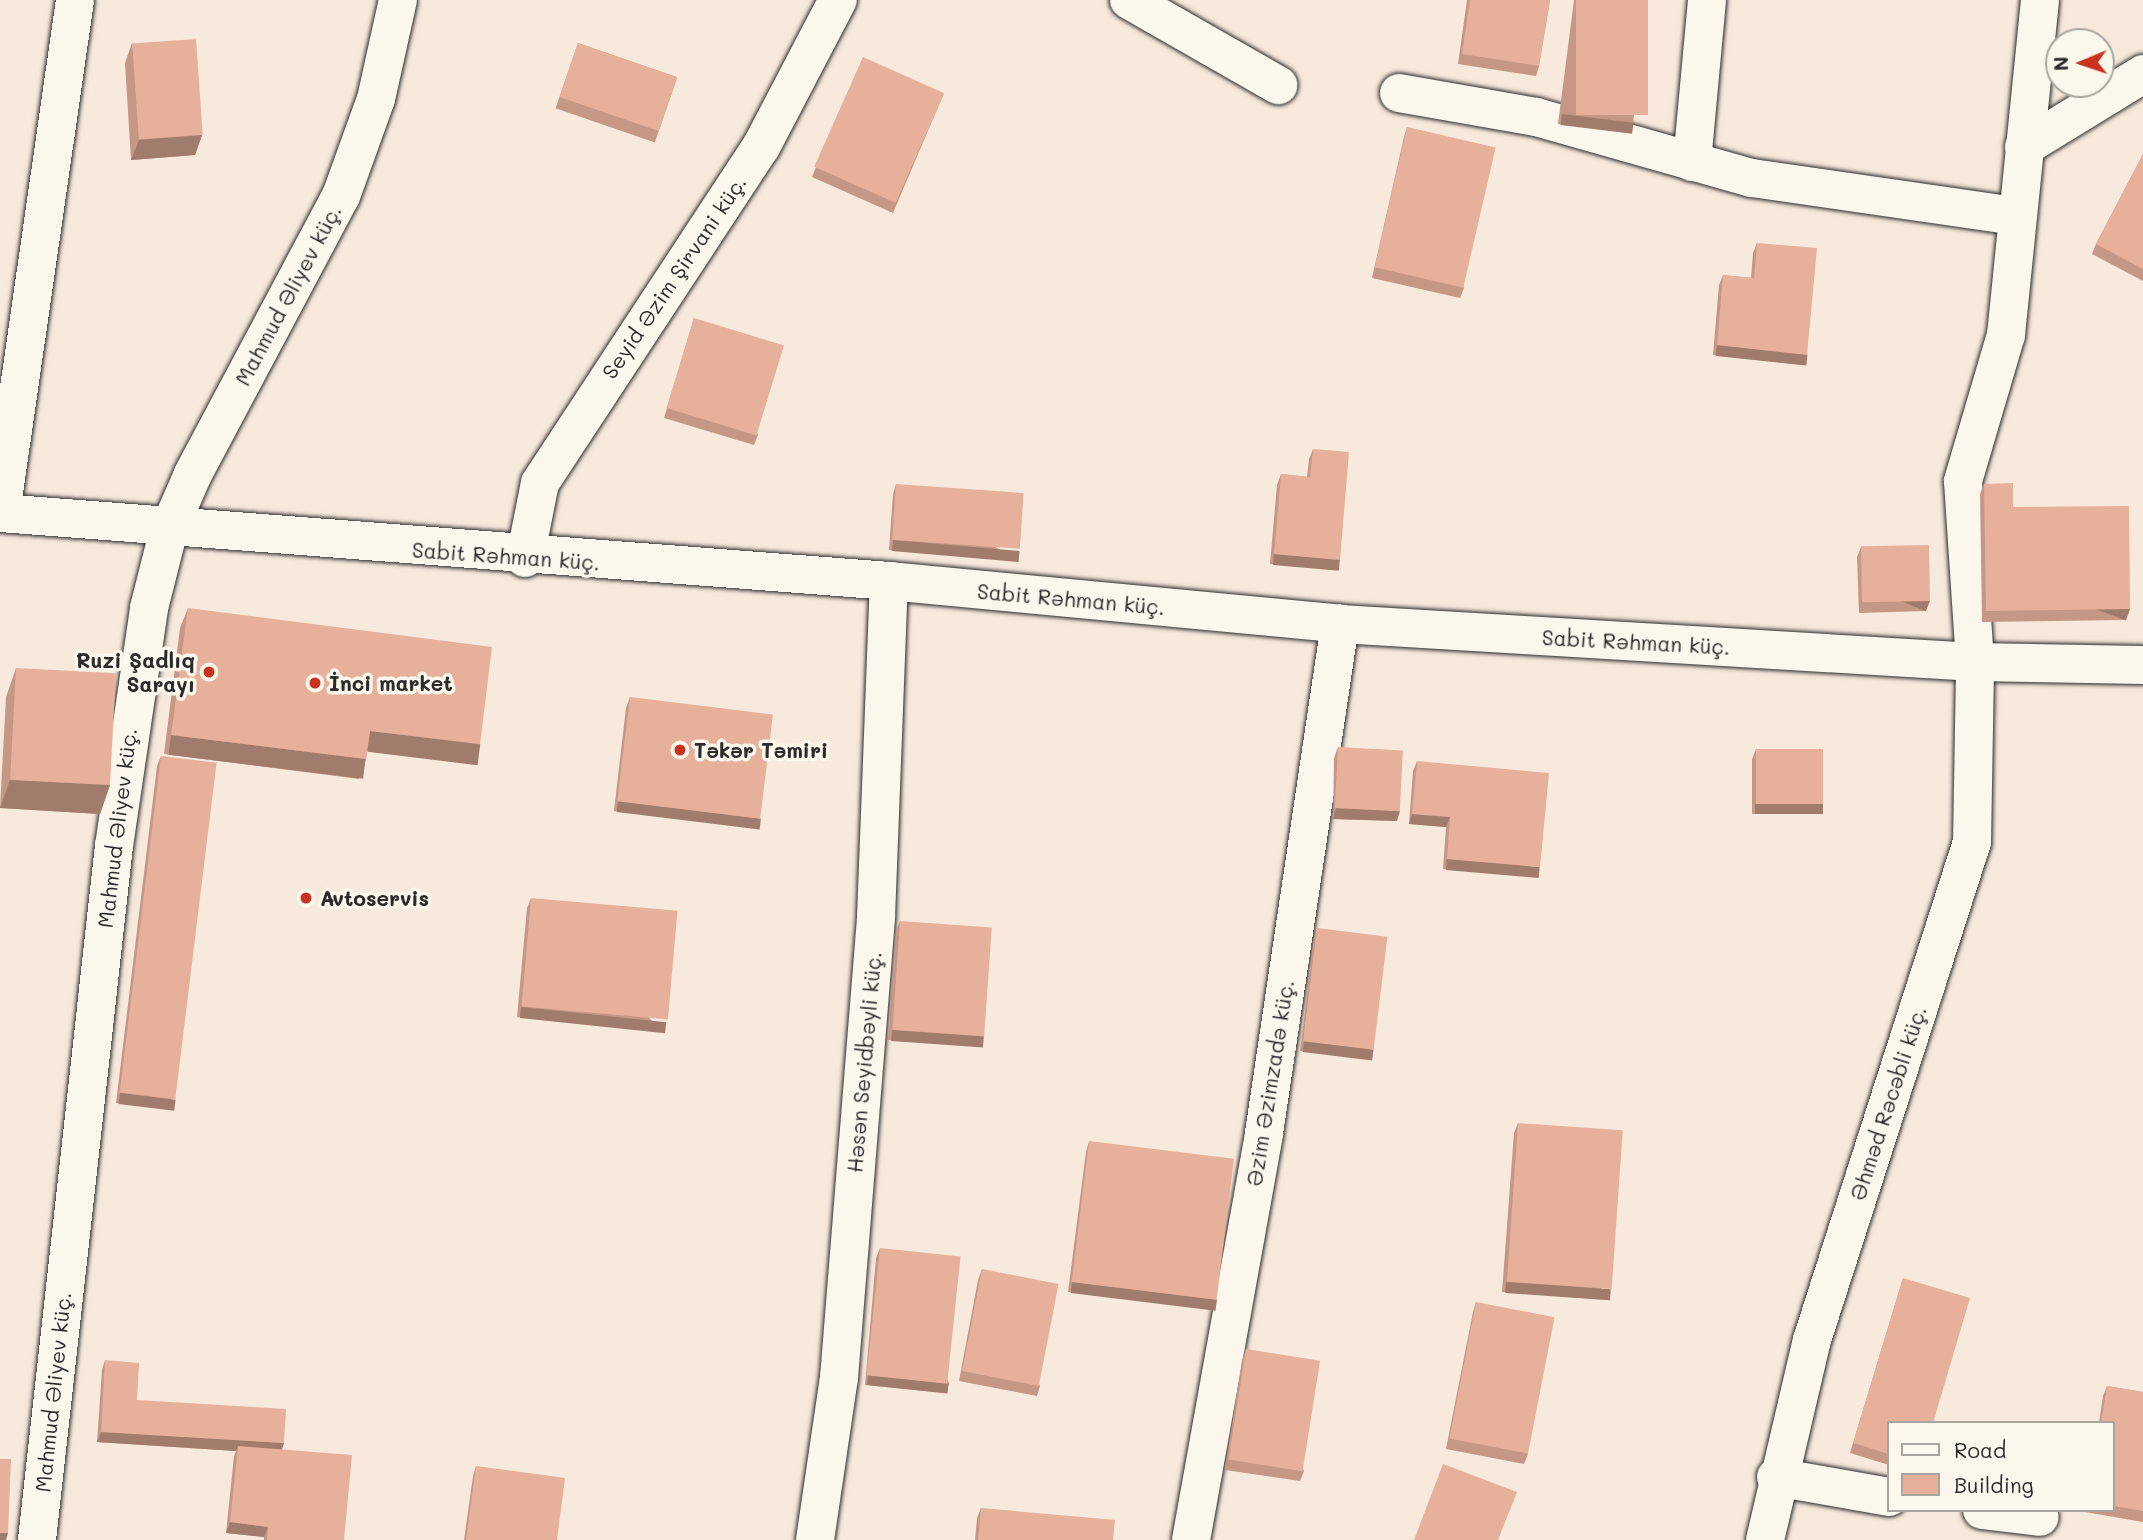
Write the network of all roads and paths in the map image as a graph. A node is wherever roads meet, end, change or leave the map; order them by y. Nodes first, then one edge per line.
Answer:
1 (75, 0) edge
2 (398, 0) edge
3 (838, 0) edge
4 (1129, 0) edge
5 (1706, 0) edge
6 (2040, 0) edge
7 (2143, 74) edge
8 (1278, 85) dead end
9 (1399, 93) dead end
10 (2024, 147) junction
11 (1692, 162) junction
12 (2017, 216) junction
13 (0, 513) edge
14 (169, 529) junction
15 (525, 558) junction
16 (889, 581) junction
17 (1340, 624) junction
18 (1975, 662) junction
19 (2143, 665) edge
20 (1776, 1477) junction
21 (1888, 1497) edge
22 (1998, 1512) edge
23 (2039, 1517) dead end
24 (37, 1540) edge
25 (815, 1540) edge
26 (1191, 1540) edge
27 (1765, 1540) edge

1 - 13 street
2 - 14 street, Mahmud Əliyev küç.
3 - 15 street, Seyid Əzim Şirvani küç.
4 - 8 street
5 - 11 street
6 - 10 street, Əhməd Rəcəbli küç.
7 - 10 street
9 - 11 street
10 - 12 street, Əhməd Rəcəbli küç.
11 - 12 street
12 - 18 street, Əhməd Rəcəbli küç.
13 - 14 street, Sabit Rəhman küç.
14 - 15 street, Sabit Rəhman küç.
14 - 24 street, Mahmud Əliyev küç.
15 - 16 street, Sabit Rəhman küç.
16 - 17 street, Sabit Rəhman küç.
16 - 25 street, Həsən Seyidbəyli küç.
17 - 18 street, Sabit Rəhman küç.
17 - 26 street, Əzim Əzimzadə küç.
18 - 19 street, Sabit Rəhman küç.
18 - 20 street, Əhməd Rəcəbli küç.
20 - 21 street
20 - 27 street, Əhməd Rəcəbli küç.
22 - 23 street

